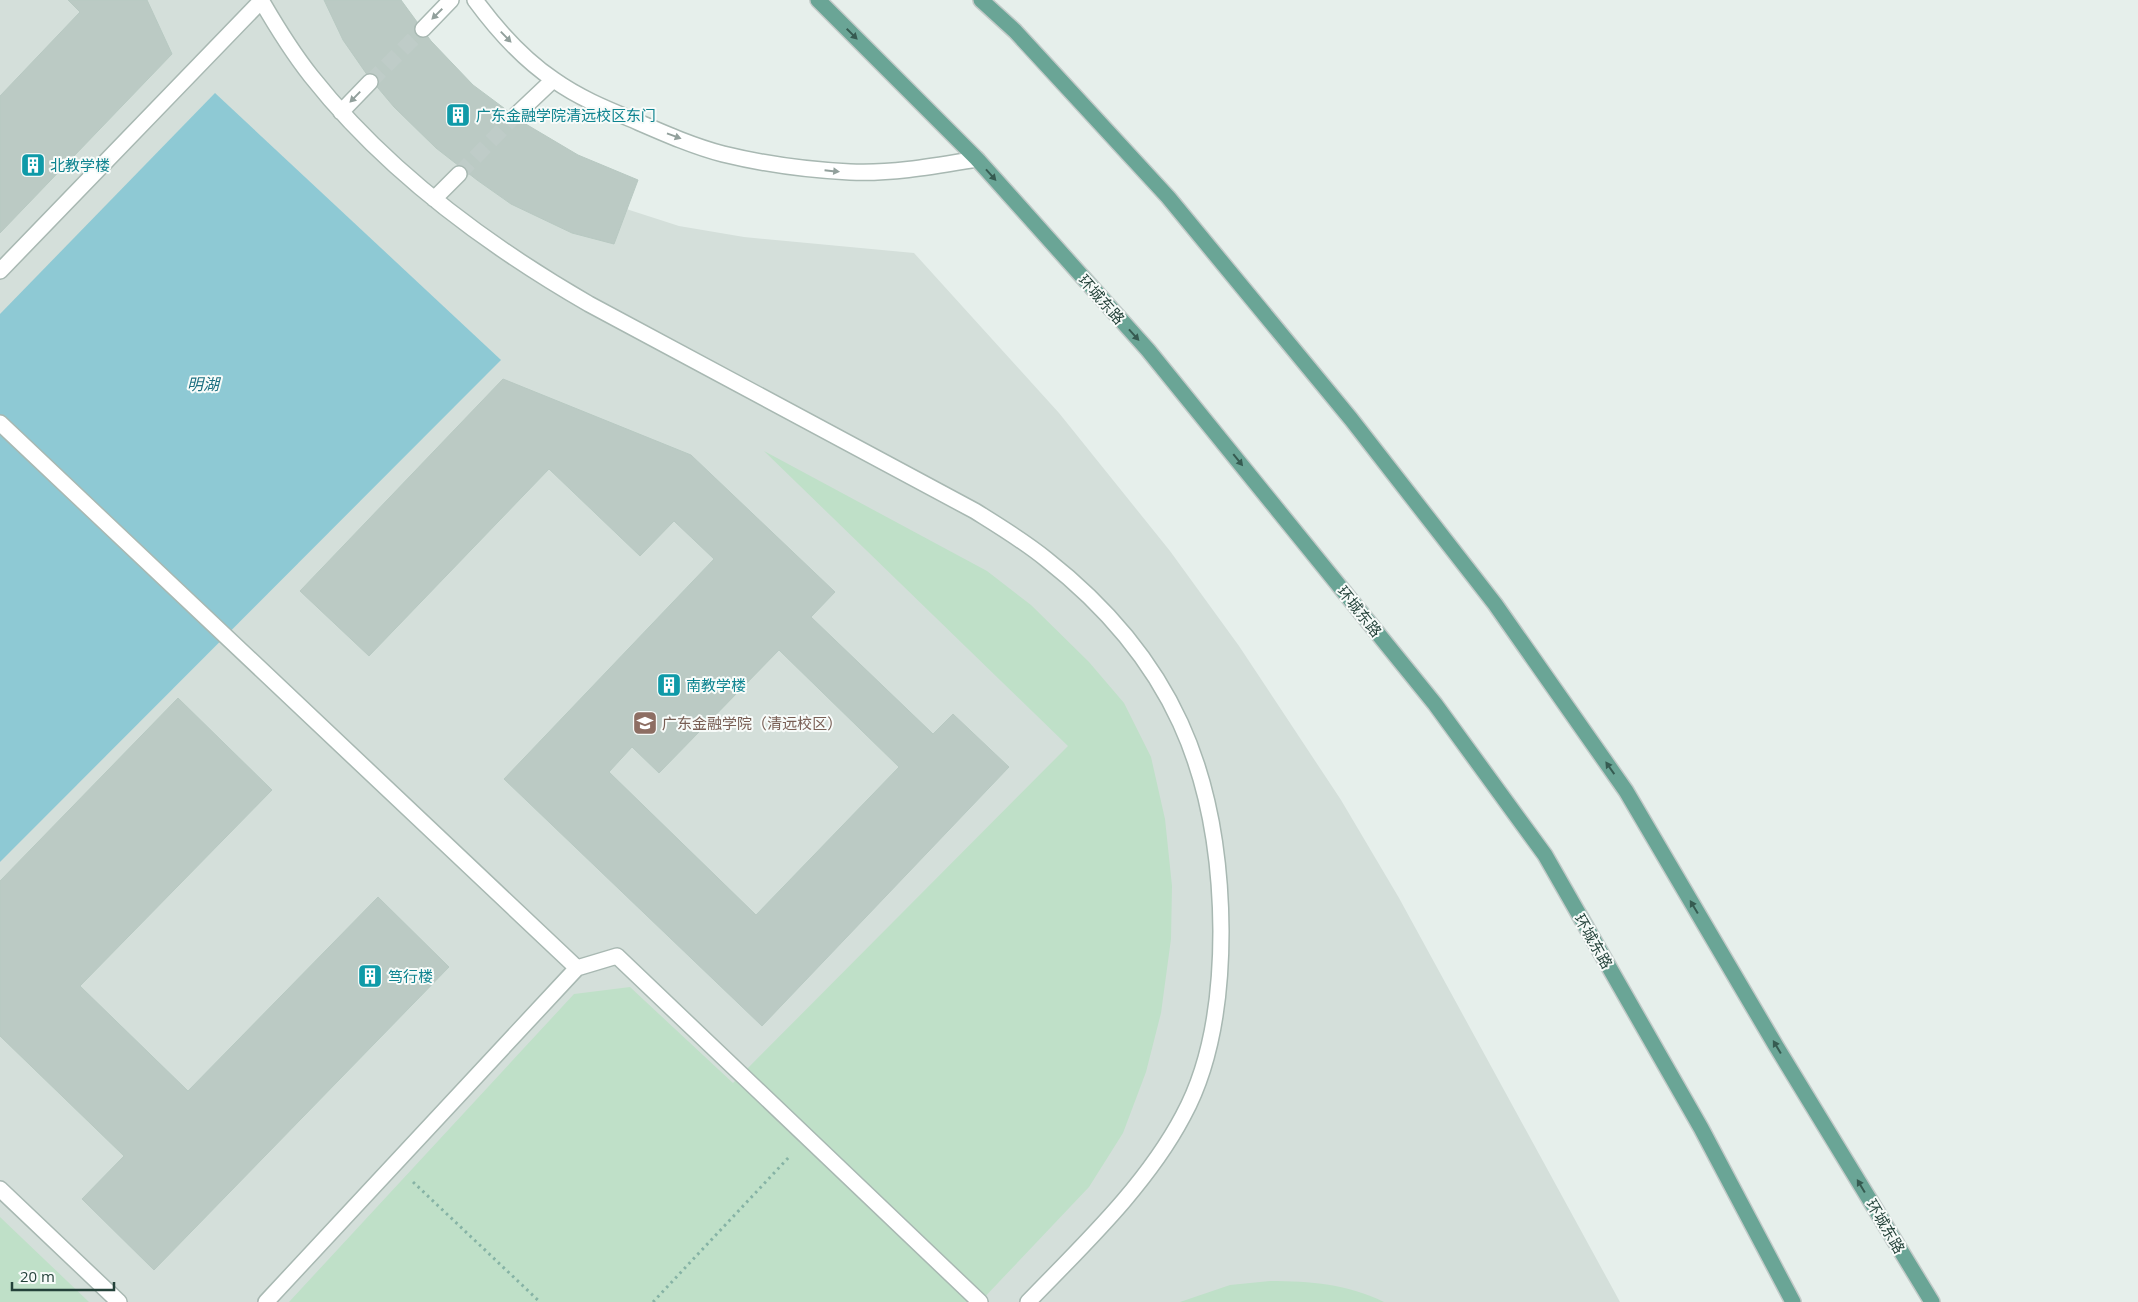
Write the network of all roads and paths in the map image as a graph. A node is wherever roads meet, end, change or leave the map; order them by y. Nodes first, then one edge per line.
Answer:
1 (261, 0) edge
2 (451, 0) edge
3 (474, 0) edge
4 (818, 0) edge
5 (981, 0) edge
6 (423, 29) tunnel mouth
7 (553, 80) junction
8 (370, 82) tunnel mouth
9 (341, 112) junction
10 (516, 116) tunnel mouth
11 (977, 159) junction
12 (459, 174) tunnel mouth
13 (434, 199) junction
14 (0, 271) edge
15 (0, 423) edge
16 (577, 968) junction
17 (808, 1138) junction
18 (394, 1164) junction
19 (0, 1189) edge
20 (119, 1302) edge
21 (266, 1302) edge
22 (540, 1302) edge
23 (653, 1302) edge
24 (980, 1302) edge
25 (1028, 1302) edge
26 (1793, 1302) edge
27 (1932, 1302) edge

1 - 9 street
1 - 14 street
2 -> 6 street
3 -> 7 street
4 -> 11 main road, 环城东路
27 -> 5 main road, 环城东路
7 - 10 street
7 -> 11 street
8 -> 9 street
9 - 13 street
11 -> 26 main road, 环城东路
12 - 13 street
13 - 25 street
15 - 16 street
16 - 17 street
16 - 18 street
17 - 23 path
17 - 24 street
18 - 21 street
18 - 22 path
19 - 20 street

